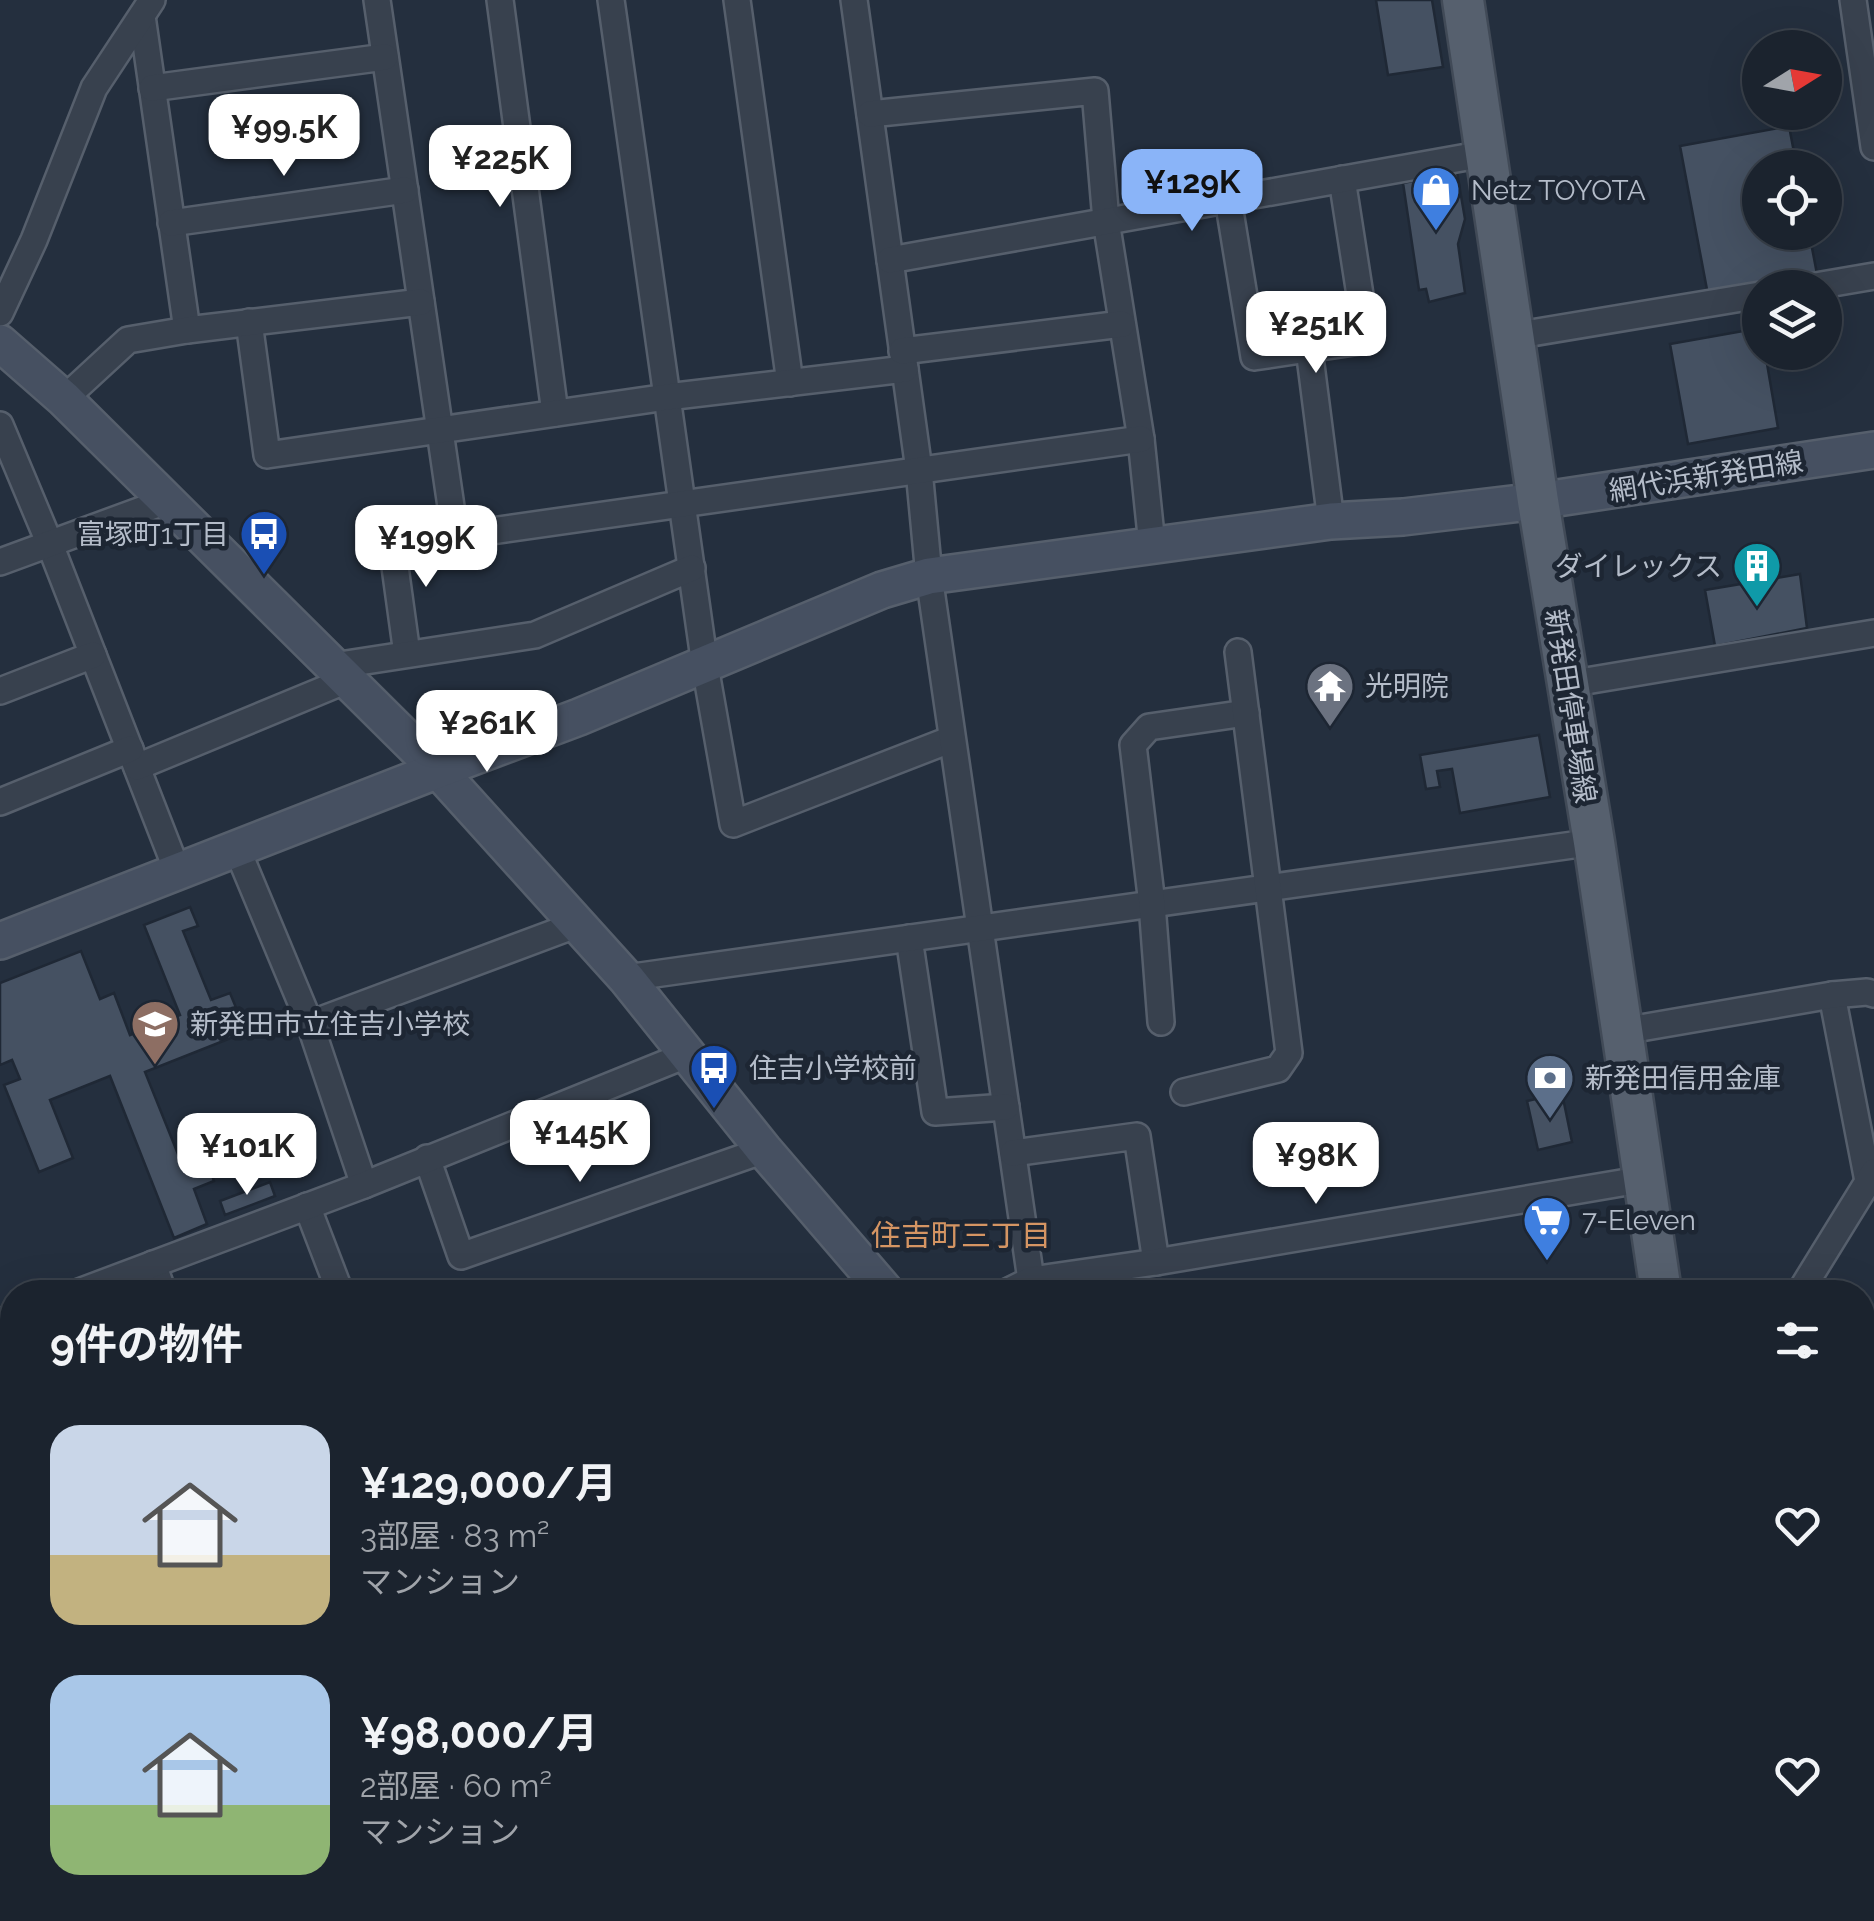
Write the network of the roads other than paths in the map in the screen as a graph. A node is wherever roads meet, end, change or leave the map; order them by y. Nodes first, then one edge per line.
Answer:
1 (377, 0) edge
2 (500, 0) edge
3 (611, 0) edge
4 (736, 0) edge
5 (862, 0) edge
6 (1463, 0) edge
7 (1853, 0) edge
8 (854, 1) edge
9 (147, 8) edge
10 (385, 58) junction
11 (152, 88) junction
12 (870, 114) junction
13 (1874, 147) edge
14 (1484, 154) junction
15 (1342, 179) junction
16 (405, 190) junction
17 (1228, 199) junction
18 (1106, 221) junction
19 (171, 223) junction
20 (890, 260) junction
21 (1874, 276) edge
22 (1842, 281) edge
23 (1742, 298) edge
24 (421, 302) junction
25 (0, 313) edge
26 (248, 322) junction
27 (1122, 324) junction
28 (187, 330) junction
29 (1513, 336) junction
30 (0, 343) edge
31 (1309, 349) junction
32 (904, 360) junction
33 (790, 383) junction
34 (668, 397) junction
35 (64, 399) junction
36 (555, 413) junction
37 (0, 426) edge
38 (440, 430) junction
39 (1141, 439) junction
40 (1874, 450) edge
41 (919, 470) junction
42 (166, 501) junction
43 (682, 502) junction
44 (1538, 502) junction
45 (1331, 521) junction
46 (456, 534) junction
47 (49, 542) junction
48 (1152, 545) junction
49 (0, 562) edge
50 (692, 568) junction
51 (930, 576) junction
52 (1874, 633) edge
53 (1238, 652) dead end
54 (407, 654) junction
55 (93, 655) junction
56 (705, 666) junction
57 (340, 673) junction
58 (1568, 684) junction
59 (0, 691) edge
60 (1246, 713) junction
61 (952, 739) junction
62 (133, 758) junction
63 (438, 770) junction
64 (0, 802) edge
65 (1594, 842) junction
66 (237, 849) junction
67 (178, 873) junction
68 (1269, 888) junction
69 (1152, 904) junction
70 (578, 924) junction
71 (982, 928) junction
72 (910, 938) junction
73 (0, 940) edge
74 (626, 978) junction
75 (1874, 994) edge
76 (1832, 995) junction
77 (1161, 1022) dead end
78 (310, 1024) junction
79 (1622, 1030) junction
80 (686, 1055) junction
81 (1184, 1092) dead end
82 (1006, 1107) junction
83 (764, 1150) junction
84 (1013, 1153) junction
85 (426, 1158) junction
86 (1871, 1177) edge
87 (1644, 1179) junction
88 (364, 1185) junction
89 (307, 1206) junction
90 (1156, 1262) junction
91 (153, 1264) junction
92 (111, 1280) edge
93 (159, 1280) edge
94 (335, 1280) edge
95 (876, 1280) edge
96 (1019, 1280) edge
97 (1053, 1280) edge
98 (1659, 1280) edge
99 (1807, 1280) edge

1 - 10 street
2 - 36 street
3 - 34 street
4 - 33 street
5 - 8 street
6 - 14 main road, 新発田停車場線
7 - 13 street
8 - 12 street
9 - 11 street
9 - 25 street
10 - 11 street
10 - 16 street
11 - 19 street
12 - 18 street
12 - 20 street
14 - 15 street
14 - 29 main road, 新発田停車場線
15 - 17 street
15 - 31 street
16 - 19 street
16 - 24 street
17 - 18 street
17 - 31 street
18 - 20 street
18 - 27 street
19 - 28 street
20 - 32 street
21 - 22 street
23 - 29 street
24 - 26 street
24 - 38 street
26 - 28 street
26 - 38 street
27 - 32 street
27 - 39 street
28 - 35 street
29 - 44 main road, 新発田停車場線
30 - 35 street
31 - 45 street
32 - 33 street
32 - 41 street
33 - 34 street
34 - 36 street
34 - 43 street
35 - 42 street
36 - 38 street
37 - 47 street
38 - 46 street
39 - 41 street
39 - 48 street
40 - 44 street, 網代浜新発田線
41 - 43 street
41 - 51 street
42 - 47 street
42 - 57 street
43 - 46 street
43 - 50 street
44 - 45 street, 網代浜新発田線
44 - 58 main road, 新発田停車場線
45 - 48 street, 網代浜新発田線
46 - 54 street
47 - 49 street
47 - 55 street
48 - 51 street, 網代浜新発田線
50 - 54 street
50 - 56 street
51 - 56 street, 網代浜新発田線
51 - 61 street
52 - 58 street
53 - 60 street
54 - 57 street
55 - 59 street
55 - 62 street
56 - 61 street
56 - 63 street, 網代浜新発田線
57 - 62 street
57 - 63 street
58 - 65 main road, 新発田停車場線
60 - 68 street
60 - 69 street
61 - 71 street
62 - 64 street
62 - 67 street
63 - 66 street, 網代浜新発田線
63 - 70 street
65 - 68 street
65 - 79 main road, 新発田停車場線
66 - 67 street, 網代浜新発田線
66 - 78 street
67 - 73 street, 網代浜新発田線
68 - 69 street
68 - 81 street
69 - 71 street
69 - 77 street
70 - 74 street
70 - 78 street
71 - 72 street
71 - 82 street
72 - 74 street
72 - 82 street
74 - 80 street
75 - 76 street
76 - 79 street
76 - 86 street
78 - 88 street
79 - 87 main road, 新発田停車場線
80 - 83 street
80 - 85 street
82 - 84 street
83 - 85 street
83 - 95 street
84 - 90 street
84 - 96 street
85 - 88 street
86 - 99 street
87 - 90 street
87 - 98 main road, 新発田停車場線
88 - 89 street
89 - 91 street
89 - 94 street
90 - 97 street
91 - 92 street
91 - 93 street

